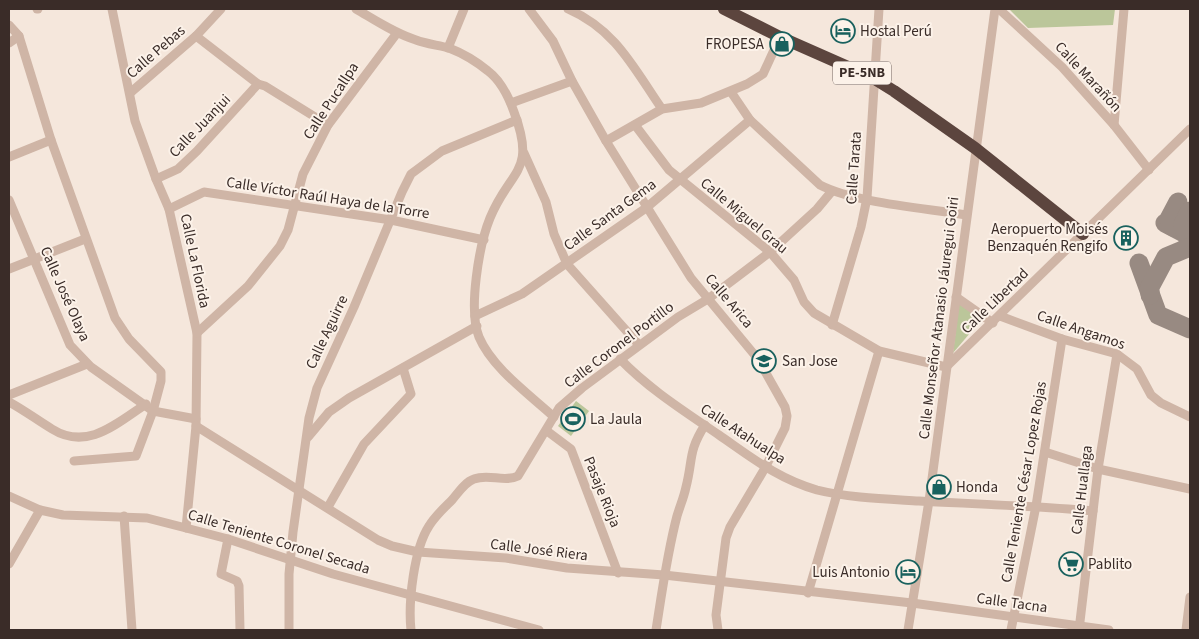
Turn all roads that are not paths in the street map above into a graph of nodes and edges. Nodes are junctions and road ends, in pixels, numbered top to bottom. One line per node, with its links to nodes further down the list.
1 (112, 9): 23 (street, Calle La Florida)
2 (221, 9): 15 (street, Calle Pebas)
3 (356, 9): 13 (street)
4 (464, 9): 18 (street)
5 (529, 9): 20 (street, Calle Arica)
6 (568, 9): 25 (street)
7 (724, 9): 11 (highway, PE-5NB)
8 (879, 9): 19 (street, Calle Tarata)
9 (997, 9): 28 (street, Calle Marañón); 34 (street, Calle Monseñor Atanasio Jáuregui Goiri)
10 (1124, 9): 28 (street)
11 (740, 12): 16 (highway, PE-5NB)
12 (9, 25): 14 (street)
13 (397, 33): 18 (street); 29 (street, Calle Pucallpa)
14 (19, 36): 17 (street); 32 (street)
15 (196, 36): 21 (street); 23 (street, Calle Pebas)
16 (780, 37): 19 (highway, PE-5NB); 22 (street)
17 (9, 43)
18 (448, 48): 24 (street)
19 (874, 78): 34 (highway, PE-5NB); 41 (street, Calle Tarata)
20 (572, 80): 24 (street); 33 (street, Calle Arica)
21 (258, 84): 29 (street); 38 (street, Calle Juanjui)
22 (731, 92): 25 (street); 27 (street)
23 (130, 93): 38 (street, Calle La Florida)
24 (511, 103): 26 (street)
25 (662, 108): 30 (street)
26 (517, 120): 35 (street); 47 (street, Calle Aguirre)
27 (750, 120): 39 (street, Calle Santa Gema); 40 (street)
28 (1114, 124): 37 (street, Calle Marañón)
29 (328, 125): 43 (street, Calle Pucallpa)
30 (635, 125): 33 (street); 39 (street, Calle Miguel Grau)
31 (1190, 129): 37 (street, Calle Libertad)
32 (51, 140): 36 (street); 49 (street)
33 (606, 141): 44 (street, Calle Arica)
34 (975, 148): 46 (street, Calle Monseñor Atanasio Jáuregui Goiri); 48 (highway, PE-5NB)
35 (524, 152): 50 (street); 53 (street)
36 (9, 156)
37 (1149, 170): 48 (street, Calle Libertad)
38 (156, 179): 45 (street, Calle La Florida)
39 (681, 180): 44 (street, Calle Santa Gema); 51 (street, Calle Miguel Grau)
40 (832, 191): 41 (street); 51 (street, Calle Coronel Portillo)
41 (866, 198): 46 (street); 60 (street, Calle Tarata)
42 (9, 200): 52 (street, Calle José Olaya)
43 (296, 205): 45 (street, Calle Víctor Raúl Haya de la Torre); 47 (street, Calle Víctor Raúl Haya de la Torre); 62 (street, Calle Pucallpa)
44 (646, 208): 53 (street, Calle Santa Gema); 56 (street, Calle Arica)
45 (170, 209): 62 (street, Calle La Florida)
46 (966, 215): 55 (street, Calle Monseñor Atanasio Jáuregui Goiri)
47 (391, 220): 50 (street, Calle Víctor Raúl Haya de la Torre); 79 (street, Calle Aguirre)
48 (1084, 234): 58 (street, Calle Libertad)
49 (84, 239): 52 (street); 73 (street)
50 (484, 240): 57 (street)
51 (770, 252): 56 (street, Calle Coronel Portillo); 60 (street, Calle Miguel Grau)
52 (35, 260): 54 (street); 68 (street, Calle José Olaya)
53 (567, 264): 57 (street, Calle Santa Gema); 64 (street)
54 (9, 269)
55 (956, 297): 59 (street); 69 (street, Calle Monseñor Atanasio Jáuregui Goiri)
56 (708, 299): 64 (street, Calle Coronel Portillo); 82 (street, Calle Arica)
57 (475, 316): 61 (street)
58 (1000, 316): 59 (street, Calle Libertad); 63 (street, Calle Angamos)
59 (993, 323): 69 (street, Calle Libertad)
60 (832, 325): 65 (street, Calle Miguel Grau)
61 (477, 326): 70 (street); 75 (street)
62 (197, 334): 76 (street, Calle La Florida)
63 (1062, 339): 66 (street, Calle Angamos); 80 (street, Calle Teniente César Lopez Rojas)
64 (639, 345): 67 (street, Calle Coronel Portillo)
65 (879, 351): 69 (street, Calle Miguel Grau); 86 (street)
66 (1116, 354): 74 (street, Calle Angamos); 83 (street, Calle Huallaga)
67 (620, 359): 75 (street, Calle Coronel Portillo); 77 (street, Calle Atahualpa)
68 (87, 364): 71 (street); 73 (street, Calle José Olaya)
69 (946, 367): 88 (street, Calle Monseñor Atanasio Jáuregui Goiri)
70 (403, 368): 79 (street); 90 (street)
71 (9, 395)
72 (9, 402): 73 (street)
73 (149, 407): 76 (street, Calle José Olaya); 81 (street)
74 (1190, 417)
75 (554, 418): 78 (street, Calle Coronel Portillo)
76 (196, 423): 85 (street, Calle José Riera); 94 (street, Calle La Florida)
77 (705, 425): 82 (street, Calle Atahualpa); 100 (street)
78 (547, 431): 96 (street, Calle Coronel Portillo); 99 (street, Pasaje Rioja)
79 (307, 439): 85 (street, Calle Aguirre)
80 (1045, 452): 83 (street); 89 (street, Calle Teniente César Lopez Rojas)
81 (74, 461)
82 (766, 468): 86 (street, Calle Atahualpa); 101 (street, Calle Arica)
83 (1098, 469): 84 (street); 92 (street, Calle Huallaga)
84 (1190, 490)
85 (300, 491): 90 (street, Calle José Riera); 97 (street, Calle Aguirre)
86 (838, 493): 88 (street, Calle Atahualpa); 102 (street)
87 (9, 496): 91 (street, Calle Teniente Coronel Secada)
88 (929, 501): 89 (street, Calle Atahualpa); 105 (street, Calle Monseñor Atanasio Jáuregui Goiri)
89 (1036, 506): 92 (street, Calle Atahualpa); 106 (street, Calle Teniente César Lopez Rojas)
90 (328, 508): 96 (street, Calle José Riera)
91 (40, 510): 93 (street, Calle Teniente Coronel Secada); 98 (street)
92 (1093, 511): 107 (street, Calle Huallaga)
93 (124, 516): 94 (street, Calle Teniente Coronel Secada); 108 (street)
94 (186, 528): 95 (street, Calle Teniente Coronel Secada)
95 (228, 539): 97 (street, Calle Teniente Coronel Secada); 109 (street)
96 (418, 552): 99 (street, Calle José Riera); 103 (street, Calle Coronel Portillo)
97 (290, 559): 103 (street, Calle Teniente Coronel Secada); 110 (street, Calle Aguirre)
98 (9, 564)
99 (618, 573): 100 (street, Calle José Riera)
100 (664, 575): 101 (street, Calle José Riera); 113 (street)
101 (720, 581): 102 (street, Calle José Riera); 114 (street, Calle Arica)
102 (808, 593): 105 (street, Calle José Riera)
103 (412, 595): 111 (street, Calle Coronel Portillo); 112 (street, Calle Teniente Coronel Secada)
104 (1190, 597): 118 (street)
105 (912, 603): 106 (street, Calle Tacna); 115 (street, Calle Monseñor Atanasio Jáuregui Goiri)
106 (1012, 617): 107 (street, Calle Tacna); 116 (street, Calle Teniente César Lopez Rojas)
107 (1079, 628): 117 (street, Calle Tacna)
108 (132, 630)
109 (240, 630)
110 (289, 630)
111 (411, 630)
112 (539, 630)
113 (656, 630)
114 (718, 630)
115 (908, 630)
116 (1011, 630)
117 (1109, 630)
118 (1186, 630)

